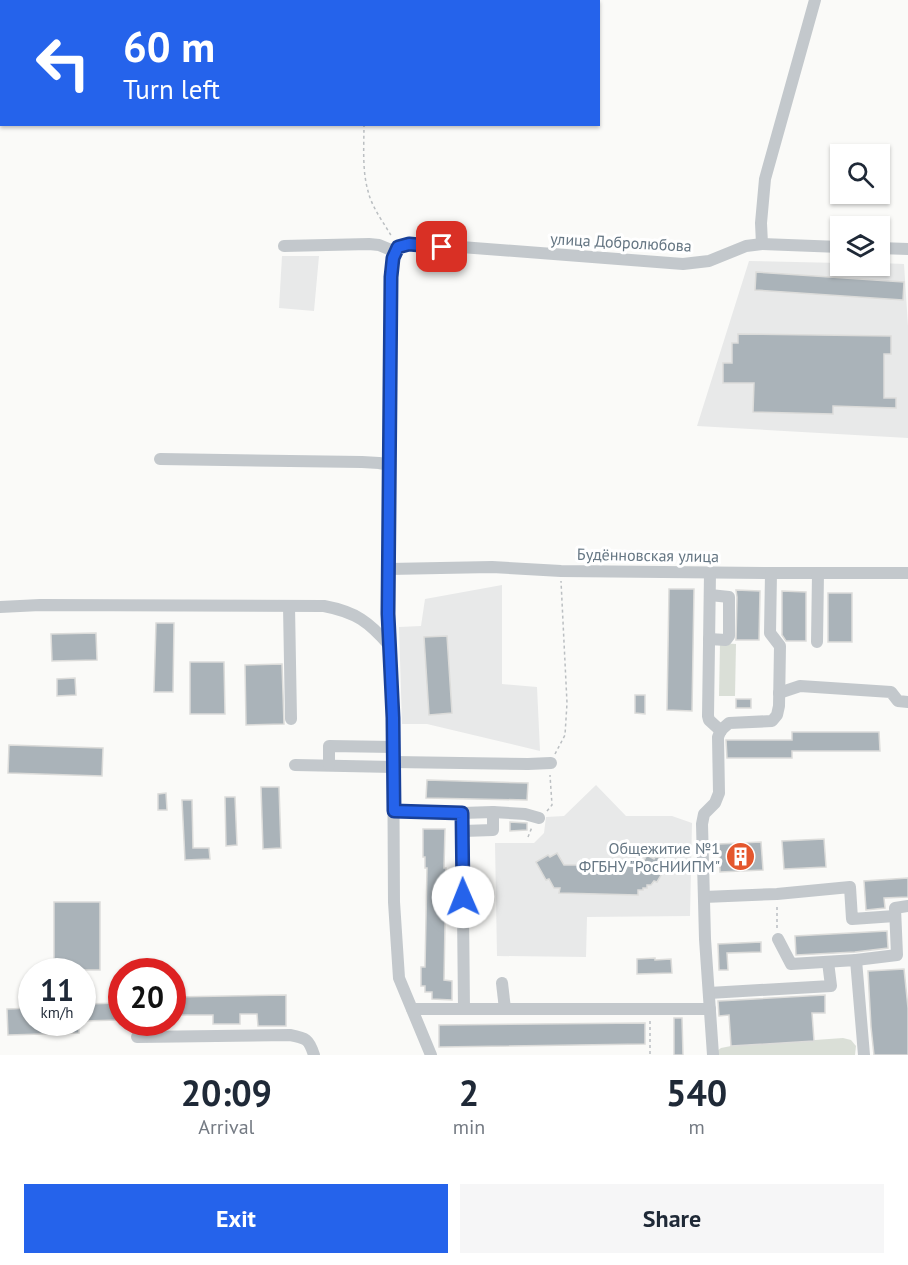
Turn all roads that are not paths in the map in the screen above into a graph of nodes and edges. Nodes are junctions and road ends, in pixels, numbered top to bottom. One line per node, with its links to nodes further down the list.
1 (815, 0): 2 (street)
2 (762, 244): 4 (street, улица Добролюбова); 6 (street, улица Добролюбова)
3 (284, 246): 6 (street)
4 (830, 247)
5 (890, 248): 7 (street)
6 (397, 249): 9 (street)
7 (908, 249)
8 (160, 459): 9 (street)
9 (390, 465): 10 (street)
10 (389, 569): 11 (street, Будённовская улица); 20 (street)
11 (710, 573): 12 (street, Будённовская улица); 15 (street)
12 (771, 573): 13 (street, Будённовская улица); 21 (street)
13 (818, 573): 14 (street, Будённовская улица); 19 (street)
14 (908, 573)
15 (710, 595): 18 (street); 18 (street)
16 (289, 606): 17 (street); 20 (street); 23 (street)
17 (0, 607)
18 (709, 639): 24 (street)
19 (817, 642)
20 (390, 646): 25 (street)
21 (779, 693): 22 (street); 24 (street)
22 (908, 702)
23 (291, 719)
24 (721, 731): 35 (street)
25 (394, 747): 27 (street); 29 (street)
26 (551, 763): 27 (street)
27 (394, 764): 29 (street); 30 (street)
28 (295, 765): 29 (street)
29 (329, 765)
30 (394, 811): 32 (street); 44 (street)
31 (493, 812): 32 (street); 33 (street); 34 (street)
32 (462, 813): 34 (street)
33 (539, 818)
34 (463, 831): 45 (street)
35 (704, 897): 37 (street); 43 (street)
36 (908, 906): 37 (street)
37 (895, 916): 39 (street)
38 (778, 939): 41 (street)
39 (903, 956): 40 (street)
40 (856, 960): 41 (street); 52 (street)
41 (828, 962): 43 (street)
42 (502, 983): 46 (street)
43 (709, 993): 47 (street)
44 (412, 1009): 45 (street); 50 (street)
45 (464, 1009): 46 (street)
46 (505, 1009): 47 (street)
47 (710, 1009): 51 (street)
48 (137, 1037): 49 (street)
49 (314, 1055)
50 (431, 1055)
51 (713, 1055)
52 (864, 1055)

